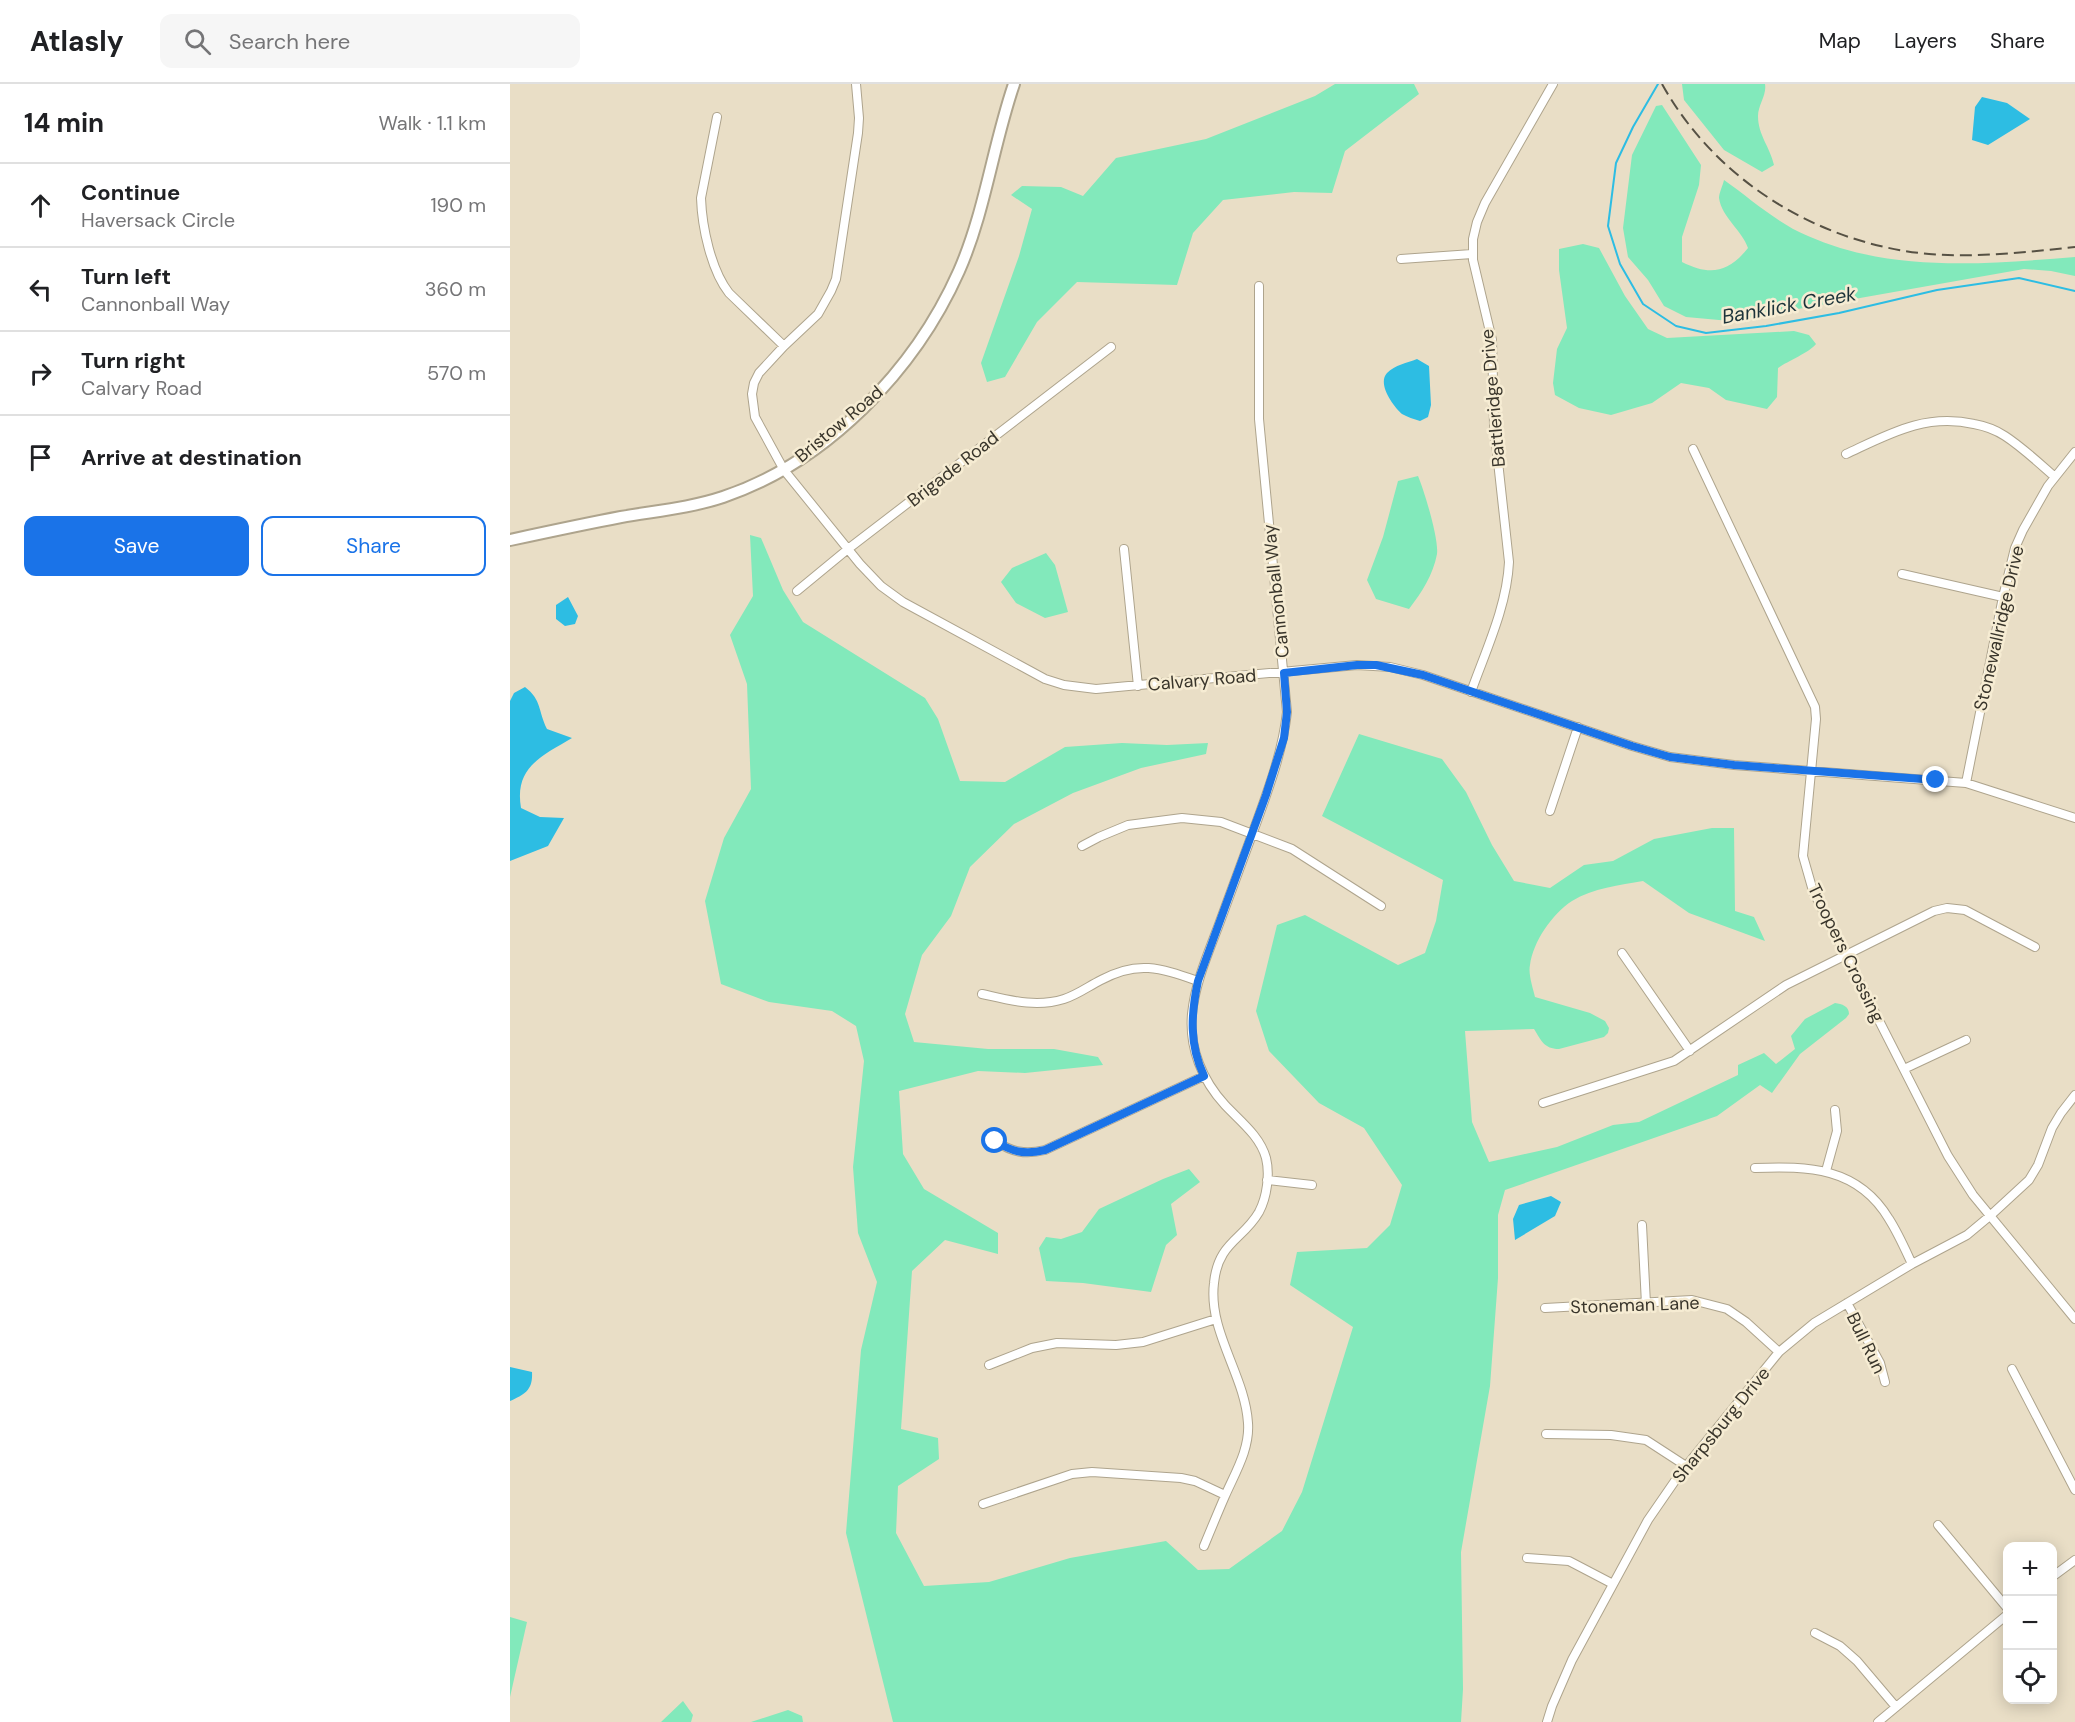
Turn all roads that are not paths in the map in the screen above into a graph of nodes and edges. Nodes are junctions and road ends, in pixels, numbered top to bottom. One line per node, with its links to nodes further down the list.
1 (856, 84): 8 (street, Calvary Road)
2 (1014, 84): 13 (main road, Bristow Road)
3 (1553, 84): 5 (street, Battleridge Drive)
4 (717, 117): 8 (street)
5 (1472, 254): 6 (street); 23 (street, Battleridge Drive)
6 (1401, 259)
7 (1259, 286): 21 (street, Cannonball Way)
8 (784, 346): 13 (street, Calvary Road)
9 (1111, 347): 16 (street, Brigade Road)
10 (1693, 449): 25 (street, Troopers Crossing)
11 (2075, 452): 14 (street, Stonewallridge Drive)
12 (1846, 454): 14 (street)
13 (783, 470): 15 (main road, Bristow Road); 16 (street, Calvary Road)
14 (2055, 477): 20 (street, Stonewallridge Drive)
15 (510, 540)
16 (848, 549): 19 (street, Brigade Road); 22 (street, Calvary Road)
17 (1124, 549): 22 (street)
18 (1902, 574): 20 (street)
19 (797, 591)
20 (2003, 597): 26 (street, Stonewallridge Drive)
21 (1284, 673): 22 (street, Calvary Road); 23 (street, Calvary Road); 29 (street, Cannonball Way)
22 (1138, 686)
23 (1471, 692): 24 (street, Calvary Road)
24 (1578, 727): 25 (street, Calvary Road); 27 (street)
25 (1812, 770): 26 (street, Calvary Road); 34 (street, Troopers Crossing)
26 (1966, 783): 28 (street, Calvary Road)
27 (1550, 811)
28 (2075, 818)
29 (1252, 834): 30 (street); 31 (street); 35 (street, Cannonball Way)
30 (1082, 846)
31 (1381, 906)
32 (2035, 947): 34 (street)
33 (1622, 953): 38 (street)
34 (1846, 955): 38 (street); 39 (street, Troopers Crossing)
35 (1198, 981): 36 (street); 40 (street, Cannonball Way)
36 (982, 994)
37 (1966, 1040): 39 (street)
38 (1690, 1052): 42 (street)
39 (1904, 1070): 49 (street, Troopers Crossing)
40 (1204, 1076): 44 (street); 47 (street, Cannonball Way)
41 (2075, 1095): 49 (street, Sharpsburg Drive)
42 (1543, 1103)
43 (1835, 1110): 46 (street)
44 (995, 1141)
45 (1755, 1168): 46 (street)
46 (1826, 1171): 51 (street)
47 (1267, 1180): 48 (street); 55 (street, Cannonball Way)
48 (1312, 1185)
49 (1991, 1215): 51 (street, Sharpsburg Drive); 56 (street, Troopers Crossing)
50 (1642, 1225): 53 (street)
51 (1912, 1264): 52 (street, Sharpsburg Drive)
52 (1847, 1303): 57 (street, Sharpsburg Drive); 60 (street, Bull Run)
53 (1646, 1304): 54 (street, Stoneman Lane); 57 (street, Stoneman Lane)
54 (1545, 1308)
55 (1216, 1319): 58 (street); 64 (street, Cannonball Way)
56 (2075, 1319)
57 (1779, 1352): 62 (street, Sharpsburg Drive)
58 (989, 1365)
59 (2012, 1370): 63 (street)
60 (1885, 1382)
61 (1546, 1434): 62 (street)
62 (1686, 1466): 71 (street, Sharpsburg Drive)
63 (2075, 1490)
64 (1225, 1495): 65 (street); 67 (street, Cannonball Way)
65 (983, 1504)
66 (1938, 1525): 72 (street)
67 (1204, 1546)
68 (1527, 1558): 71 (street)
69 (2075, 1560): 70 (street)
70 (2057, 1573)
71 (1613, 1584): 76 (street, Sharpsburg Drive)
72 (2003, 1604)
73 (2003, 1617): 75 (street)
74 (1815, 1633): 75 (street)
75 (1896, 1707): 77 (street)
76 (1547, 1722)
77 (1878, 1722)

